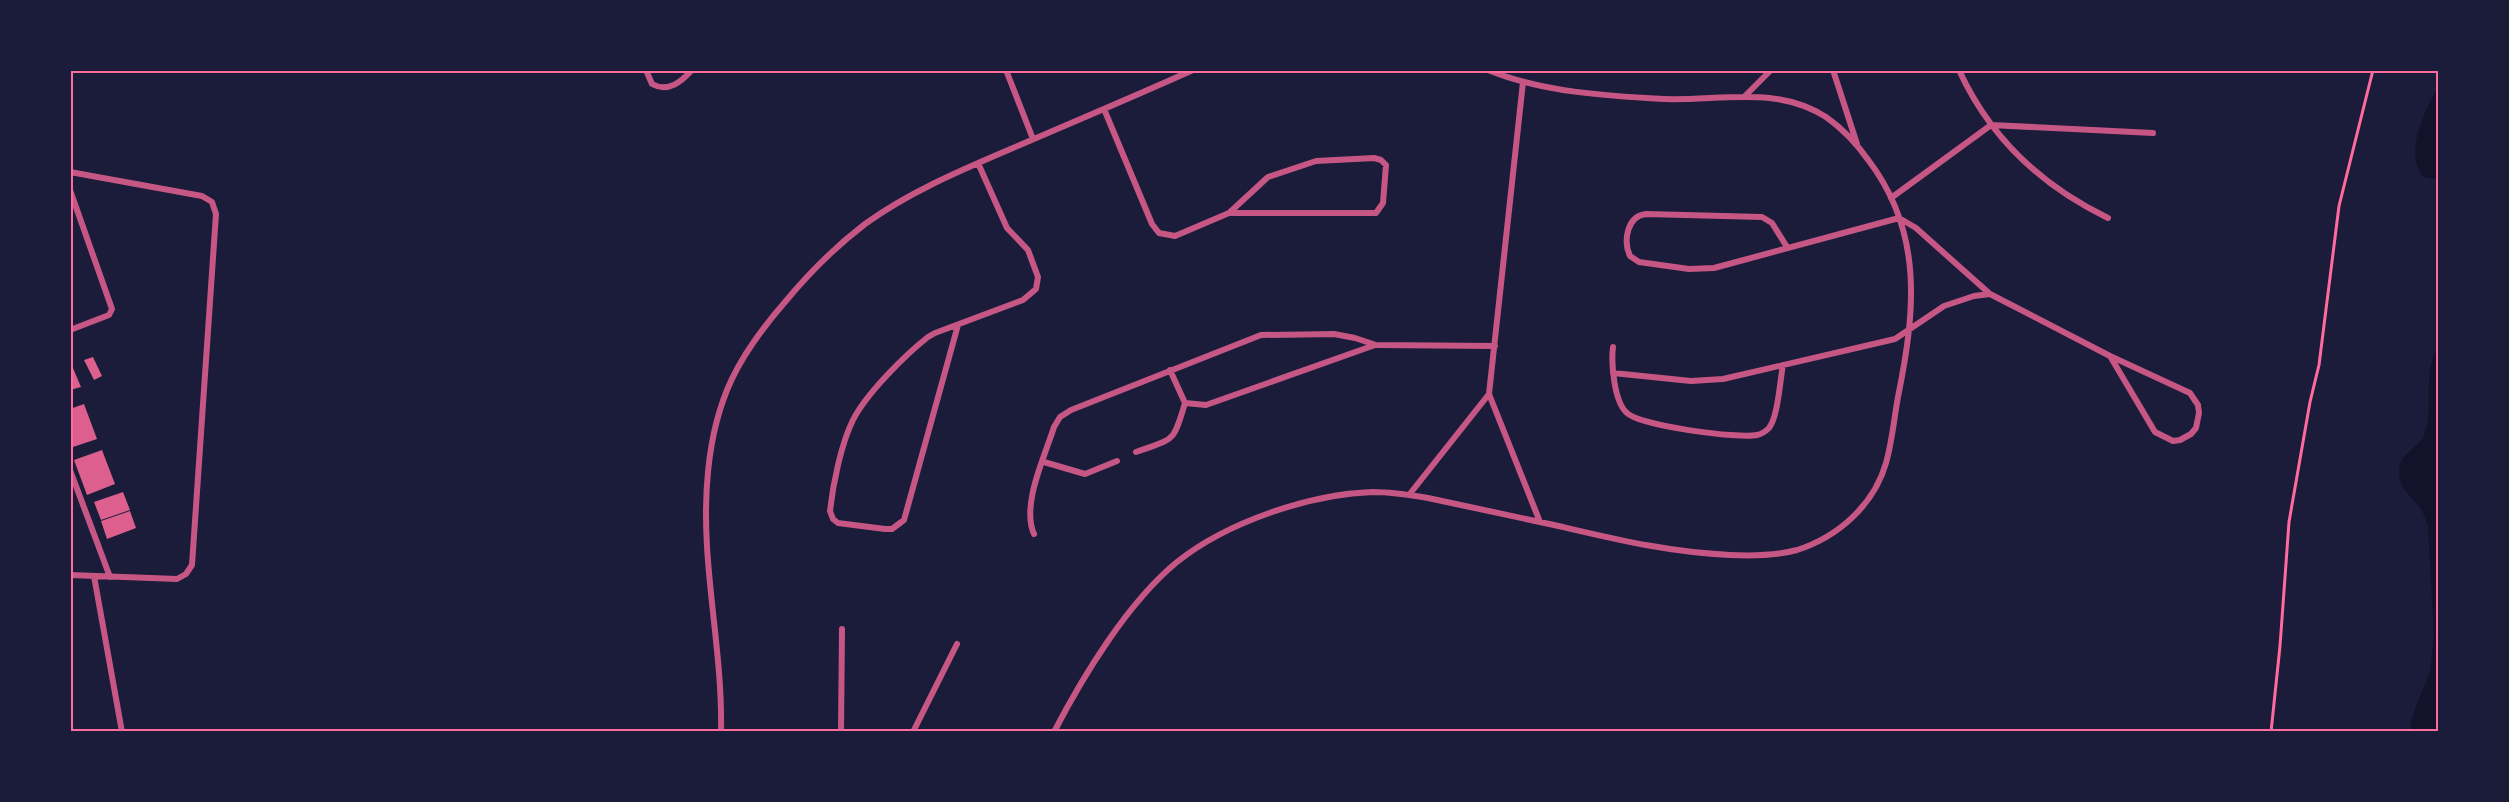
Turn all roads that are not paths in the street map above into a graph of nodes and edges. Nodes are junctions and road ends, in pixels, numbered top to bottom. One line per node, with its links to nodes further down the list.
1 (646, 70): 2 (street)
2 (692, 70)
3 (1006, 70): 14 (street)
4 (1193, 70): 11 (street)
5 (1488, 70): 9 (street)
6 (1771, 70): 10 (street)
7 (1833, 70): 15 (street)
8 (1959, 70): 12 (street)
9 (1523, 82): 10 (street); 29 (street)
10 (1744, 97): 15 (street)
11 (1104, 109): 14 (street); 20 (street)
12 (1991, 125): 13 (street); 19 (street); 22 (street)
13 (2153, 133)
14 (1033, 139): 16 (street)
15 (1858, 147): 19 (street)
16 (978, 163): 25 (street); 50 (street)
17 (70, 172): 46 (street)
18 (70, 190): 26 (street)
19 (1891, 198): 21 (street)
20 (1229, 213): 20 (street)
21 (1899, 218): 23 (street); 24 (street); 27 (street)
22 (2108, 218)
23 (1787, 247): 23 (street)
24 (1990, 294): 27 (street); 31 (street)
25 (958, 325): 25 (street)
26 (70, 330)
27 (1911, 330): 32 (street); 42 (street)
28 (1376, 345): 29 (street); 33 (street); 36 (street)
29 (1495, 346): 35 (street)
30 (1613, 347): 34 (street)
31 (2110, 356): 31 (street)
32 (1783, 365): 34 (street); 34 (street)
33 (1170, 370): 36 (street); 39 (street)
34 (1613, 373)
35 (1489, 394): 41 (street); 42 (street)
36 (1185, 403): 37 (street)
37 (1136, 452)
38 (1117, 461): 39 (street)
39 (1044, 462): 43 (street)
40 (70, 470): 46 (street)
41 (1409, 495): 42 (street); 53 (street)
42 (1540, 522)
43 (1034, 534)
44 (70, 575): 45 (street)
45 (94, 576): 46 (street); 49 (street)
46 (110, 577)
47 (842, 629): 51 (street)
48 (957, 644): 52 (street)
49 (122, 732)
50 (721, 732)
51 (841, 732)
52 (913, 732)
53 (1054, 732)

